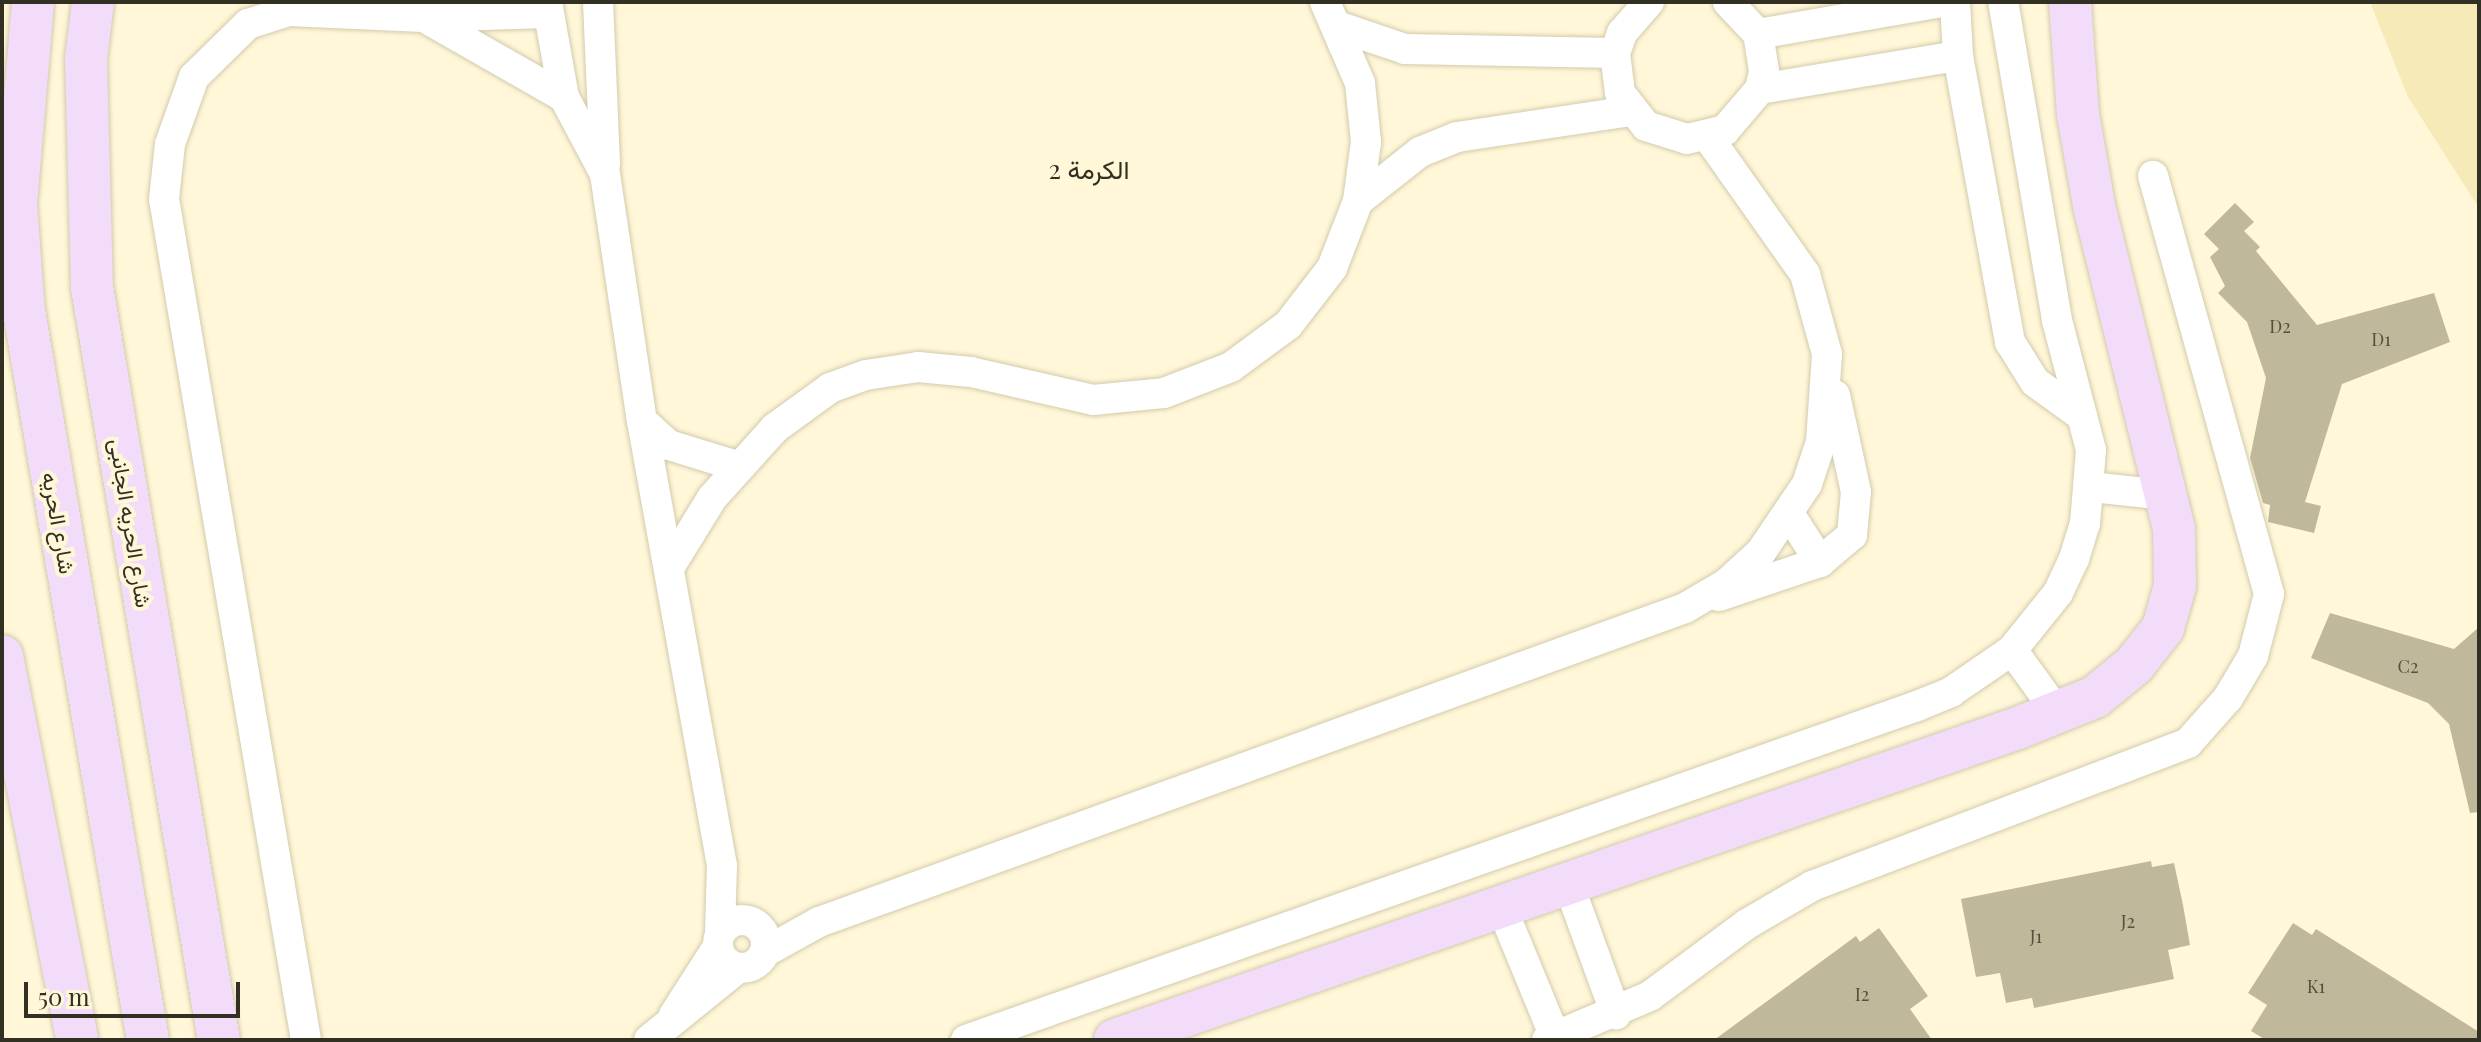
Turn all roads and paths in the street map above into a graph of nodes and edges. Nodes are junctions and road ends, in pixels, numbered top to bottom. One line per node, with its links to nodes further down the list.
1 (33, 2): 25 (street, شارع الحريه)
2 (93, 2): 42 (street, شارع الحريه الجانبى)
3 (598, 2): 14 (street)
4 (1649, 2): 16 (street)
5 (1728, 2): 13 (street)
6 (1942, 2): 13 (street)
7 (1955, 2): 17 (street)
8 (2003, 2): 28 (street)
9 (2070, 2): 34 (street)
10 (546, 8): 12 (street); 15 (street)
11 (1333, 14): 16 (street); 24 (street)
12 (423, 17): 19 (street); 54 (street)
13 (1758, 34): 18 (street)
14 (595, 50): 15 (street); 22 (street)
15 (555, 53): 19 (street)
16 (1615, 53): 20 (street)
17 (1958, 56): 18 (street); 28 (street)
18 (1760, 89): 21 (street)
19 (564, 97): 22 (street)
20 (1630, 111): 21 (street); 24 (street)
21 (1708, 137): 27 (street)
22 (605, 174): 29 (street)
23 (2153, 176): 48 (street)
24 (1358, 201): 30 (street)
25 (9, 211): 26 (street, شارع الحريه)
26 (13, 304): 43 (street, شارع الحريه)
27 (1827, 354): 31 (street); 33 (street)
28 (2082, 416): 32 (street)
29 (642, 421): 30 (street); 37 (street)
30 (740, 467): 37 (street)
31 (1807, 484): 33 (street); 35 (street)
32 (2091, 487): 34 (street); 39 (street)
33 (1856, 492): 36 (street)
34 (2166, 495): 41 (street)
35 (1790, 515): 36 (street); 38 (street)
36 (1820, 562): 38 (street)
37 (669, 568): 47 (street)
38 (1685, 608): 47 (street)
39 (2012, 650): 41 (street); 56 (street)
40 (2, 656): 44 (street)
41 (2057, 712): 45 (street)
42 (169, 758): 43 (street); 53 (street, شارع الحريه الجانبى)
43 (104, 772): 52 (street, شارع الحريه)
44 (18, 796): 51 (street)
45 (1568, 883): 46 (street); 48 (street)
46 (1501, 906): 50 (street); 57 (street)
47 (741, 941): 55 (street)
48 (1616, 1014): 49 (street)
49 (1587, 1033): 50 (street)
50 (1551, 1038)
51 (77, 1040)
52 (148, 1040)
53 (219, 1040)
54 (306, 1040)
55 (649, 1040)
56 (966, 1040)
57 (1115, 1040)

